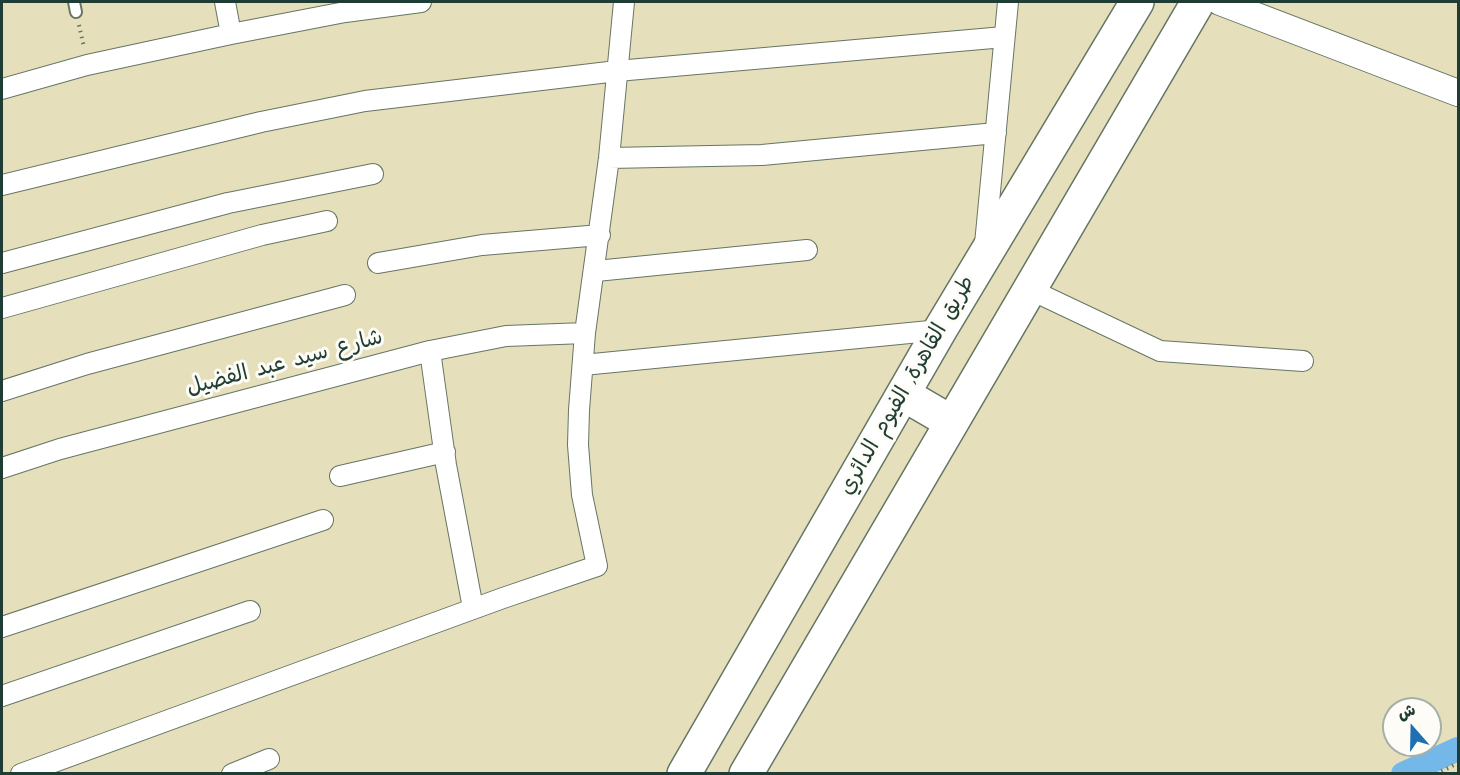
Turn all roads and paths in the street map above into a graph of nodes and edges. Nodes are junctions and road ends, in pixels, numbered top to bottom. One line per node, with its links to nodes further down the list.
1 (225, 2): 10 (street)
2 (421, 2): 9 (street)
3 (624, 2): 13 (street)
4 (1008, 2): 11 (street)
5 (1137, 2): 23 (highway, طريق القاهرة, الفيوم الدائري)
6 (1198, 2): 27 (highway)
7 (1220, 2): 15 (street)
8 (75, 7): 12 (path)
9 (344, 7): 10 (street)
10 (231, 34): 12 (street)
11 (1004, 37): 13 (street); 16 (street)
12 (87, 65): 14 (street)
13 (617, 71): 17 (street); 19 (street)
14 (2, 89)
15 (1458, 93)
16 (996, 133): 17 (street); 23 (street)
17 (609, 158): 21 (street)
18 (373, 174): 24 (street)
19 (2, 185)
20 (327, 221): 29 (street)
21 (600, 235): 25 (street); 26 (street)
22 (807, 250): 26 (street)
23 (983, 259): 30 (highway, طريق القاهرة, الفيوم الدائري)
24 (2, 263)
25 (378, 263)
26 (596, 270): 31 (street)
27 (1029, 289): 33 (street); 37 (highway)
28 (345, 295): 35 (street)
29 (2, 308)
30 (940, 330): 34 (street); 36 (highway, طريق القاهرة, الفيوم الدائري)
31 (585, 333): 32 (street, شارع سيد عبد الفضيل); 34 (street)
32 (430, 351): 38 (street); 39 (street, شارع سيد عبد الفضيل)
33 (1303, 361)
34 (583, 365): 42 (street)
35 (2, 391)
36 (903, 394): 37 (highway); 50 (highway, طريق القاهرة, الفيوم الدائري)
37 (951, 422): 51 (highway)
38 (445, 452): 40 (street); 42 (street)
39 (2, 468)
40 (340, 476)
41 (323, 520): 44 (street)
42 (473, 608): 48 (street)
43 (250, 611): 45 (street)
44 (2, 627)
45 (2, 696)
46 (269, 759): 49 (street)
47 (1458, 763): 52 (path)
48 (21, 774)
49 (232, 774)
50 (684, 774)
51 (746, 774)
52 (1436, 774)

